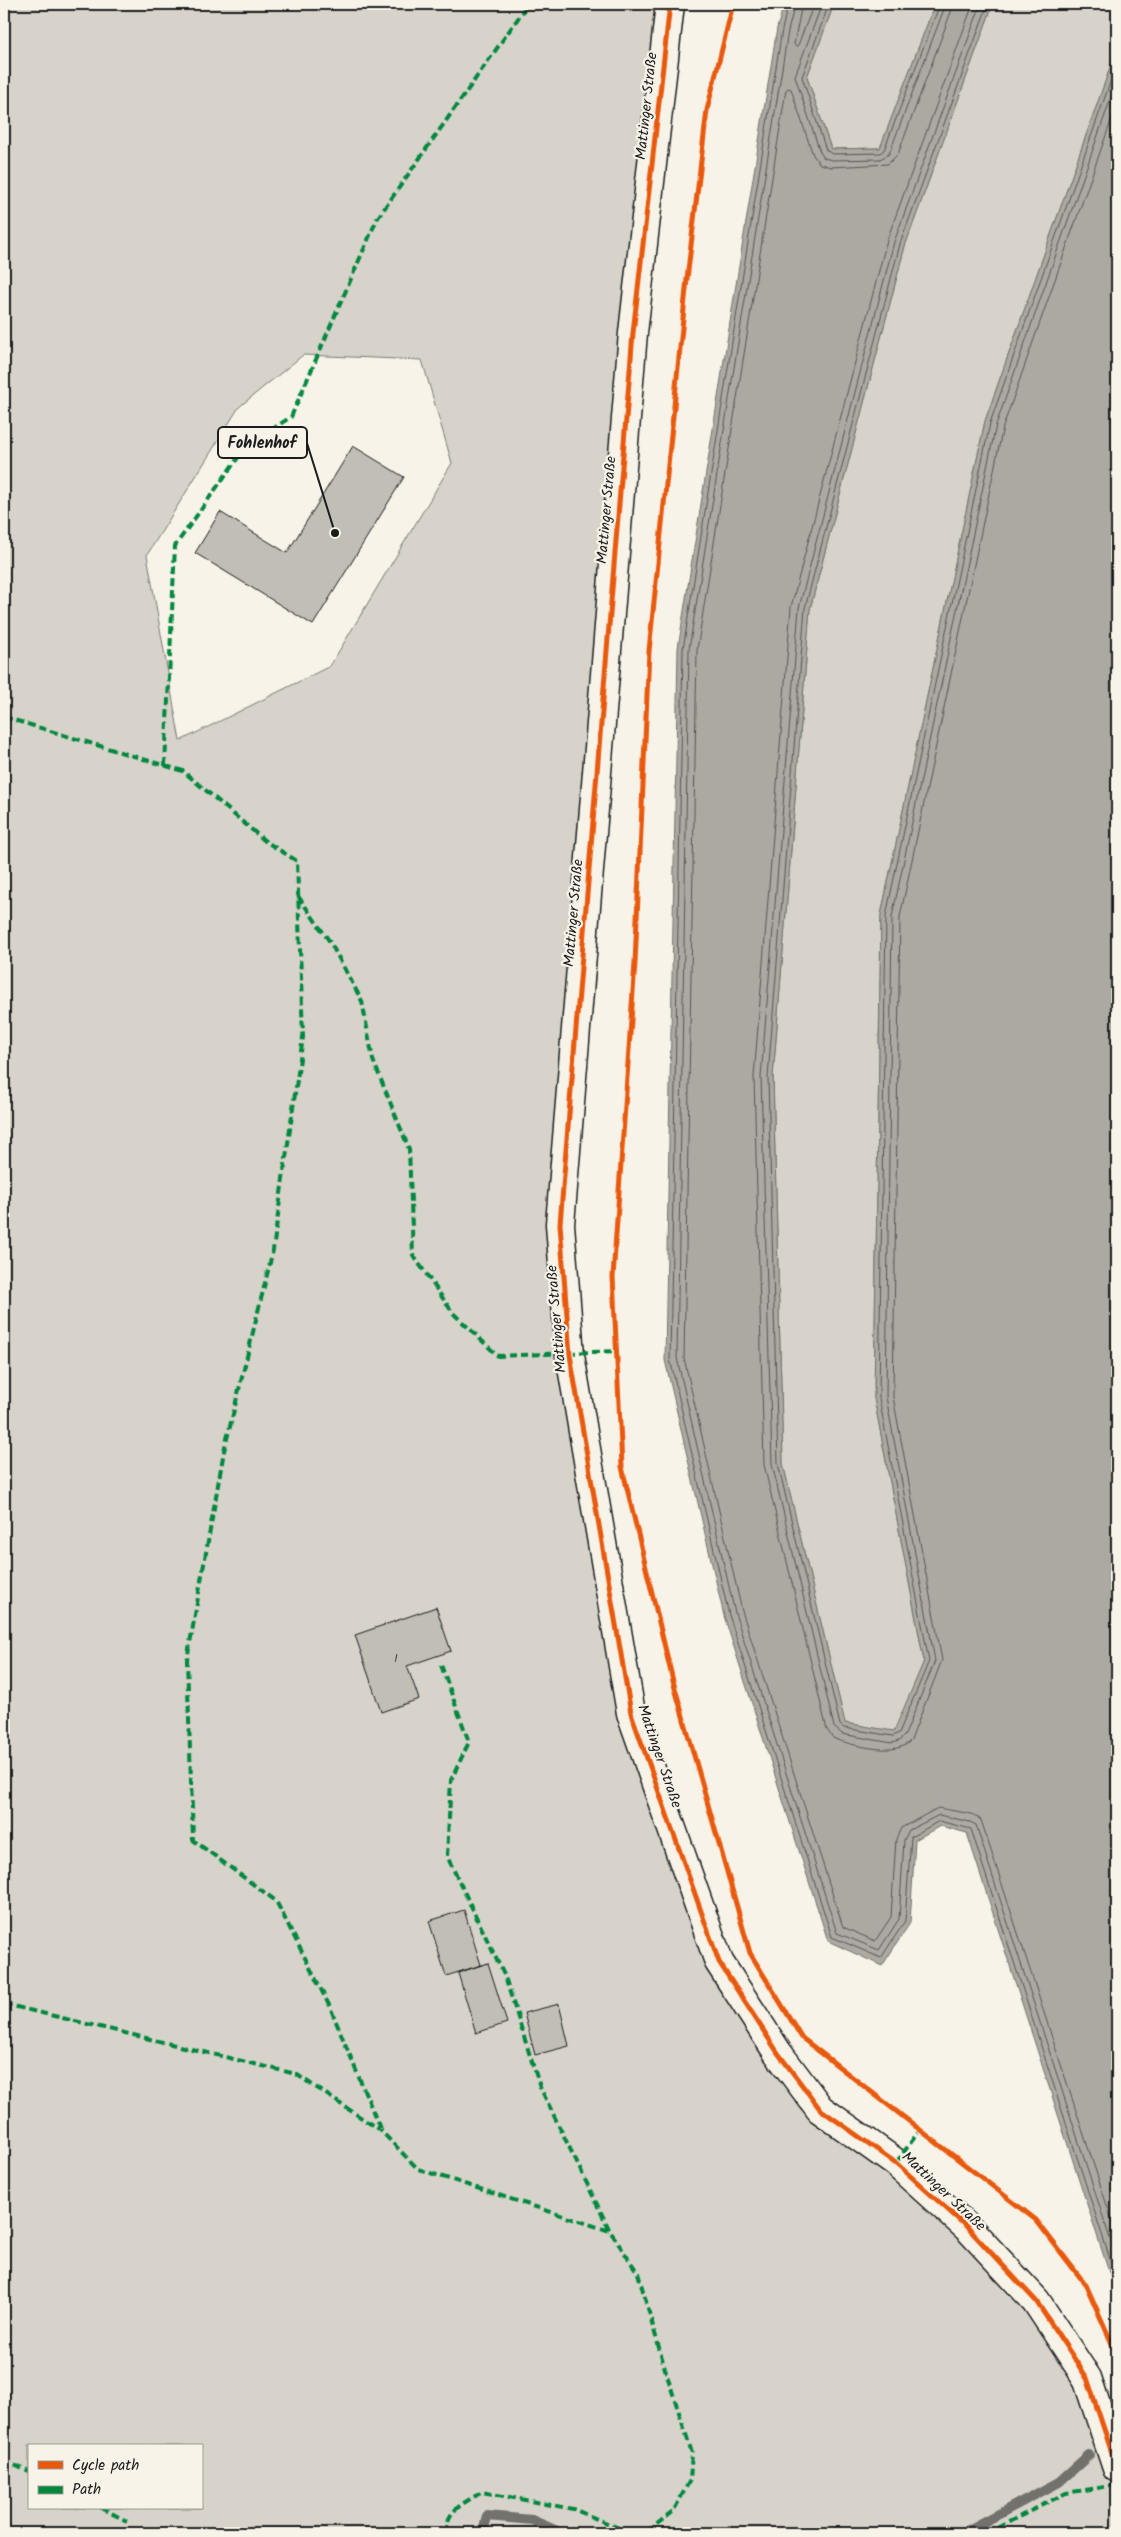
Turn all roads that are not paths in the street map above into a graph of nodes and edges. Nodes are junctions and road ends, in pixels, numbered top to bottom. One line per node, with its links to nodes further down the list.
1 (670, 4): 2 (street, Mattinger Straße)
2 (1117, 2468)

